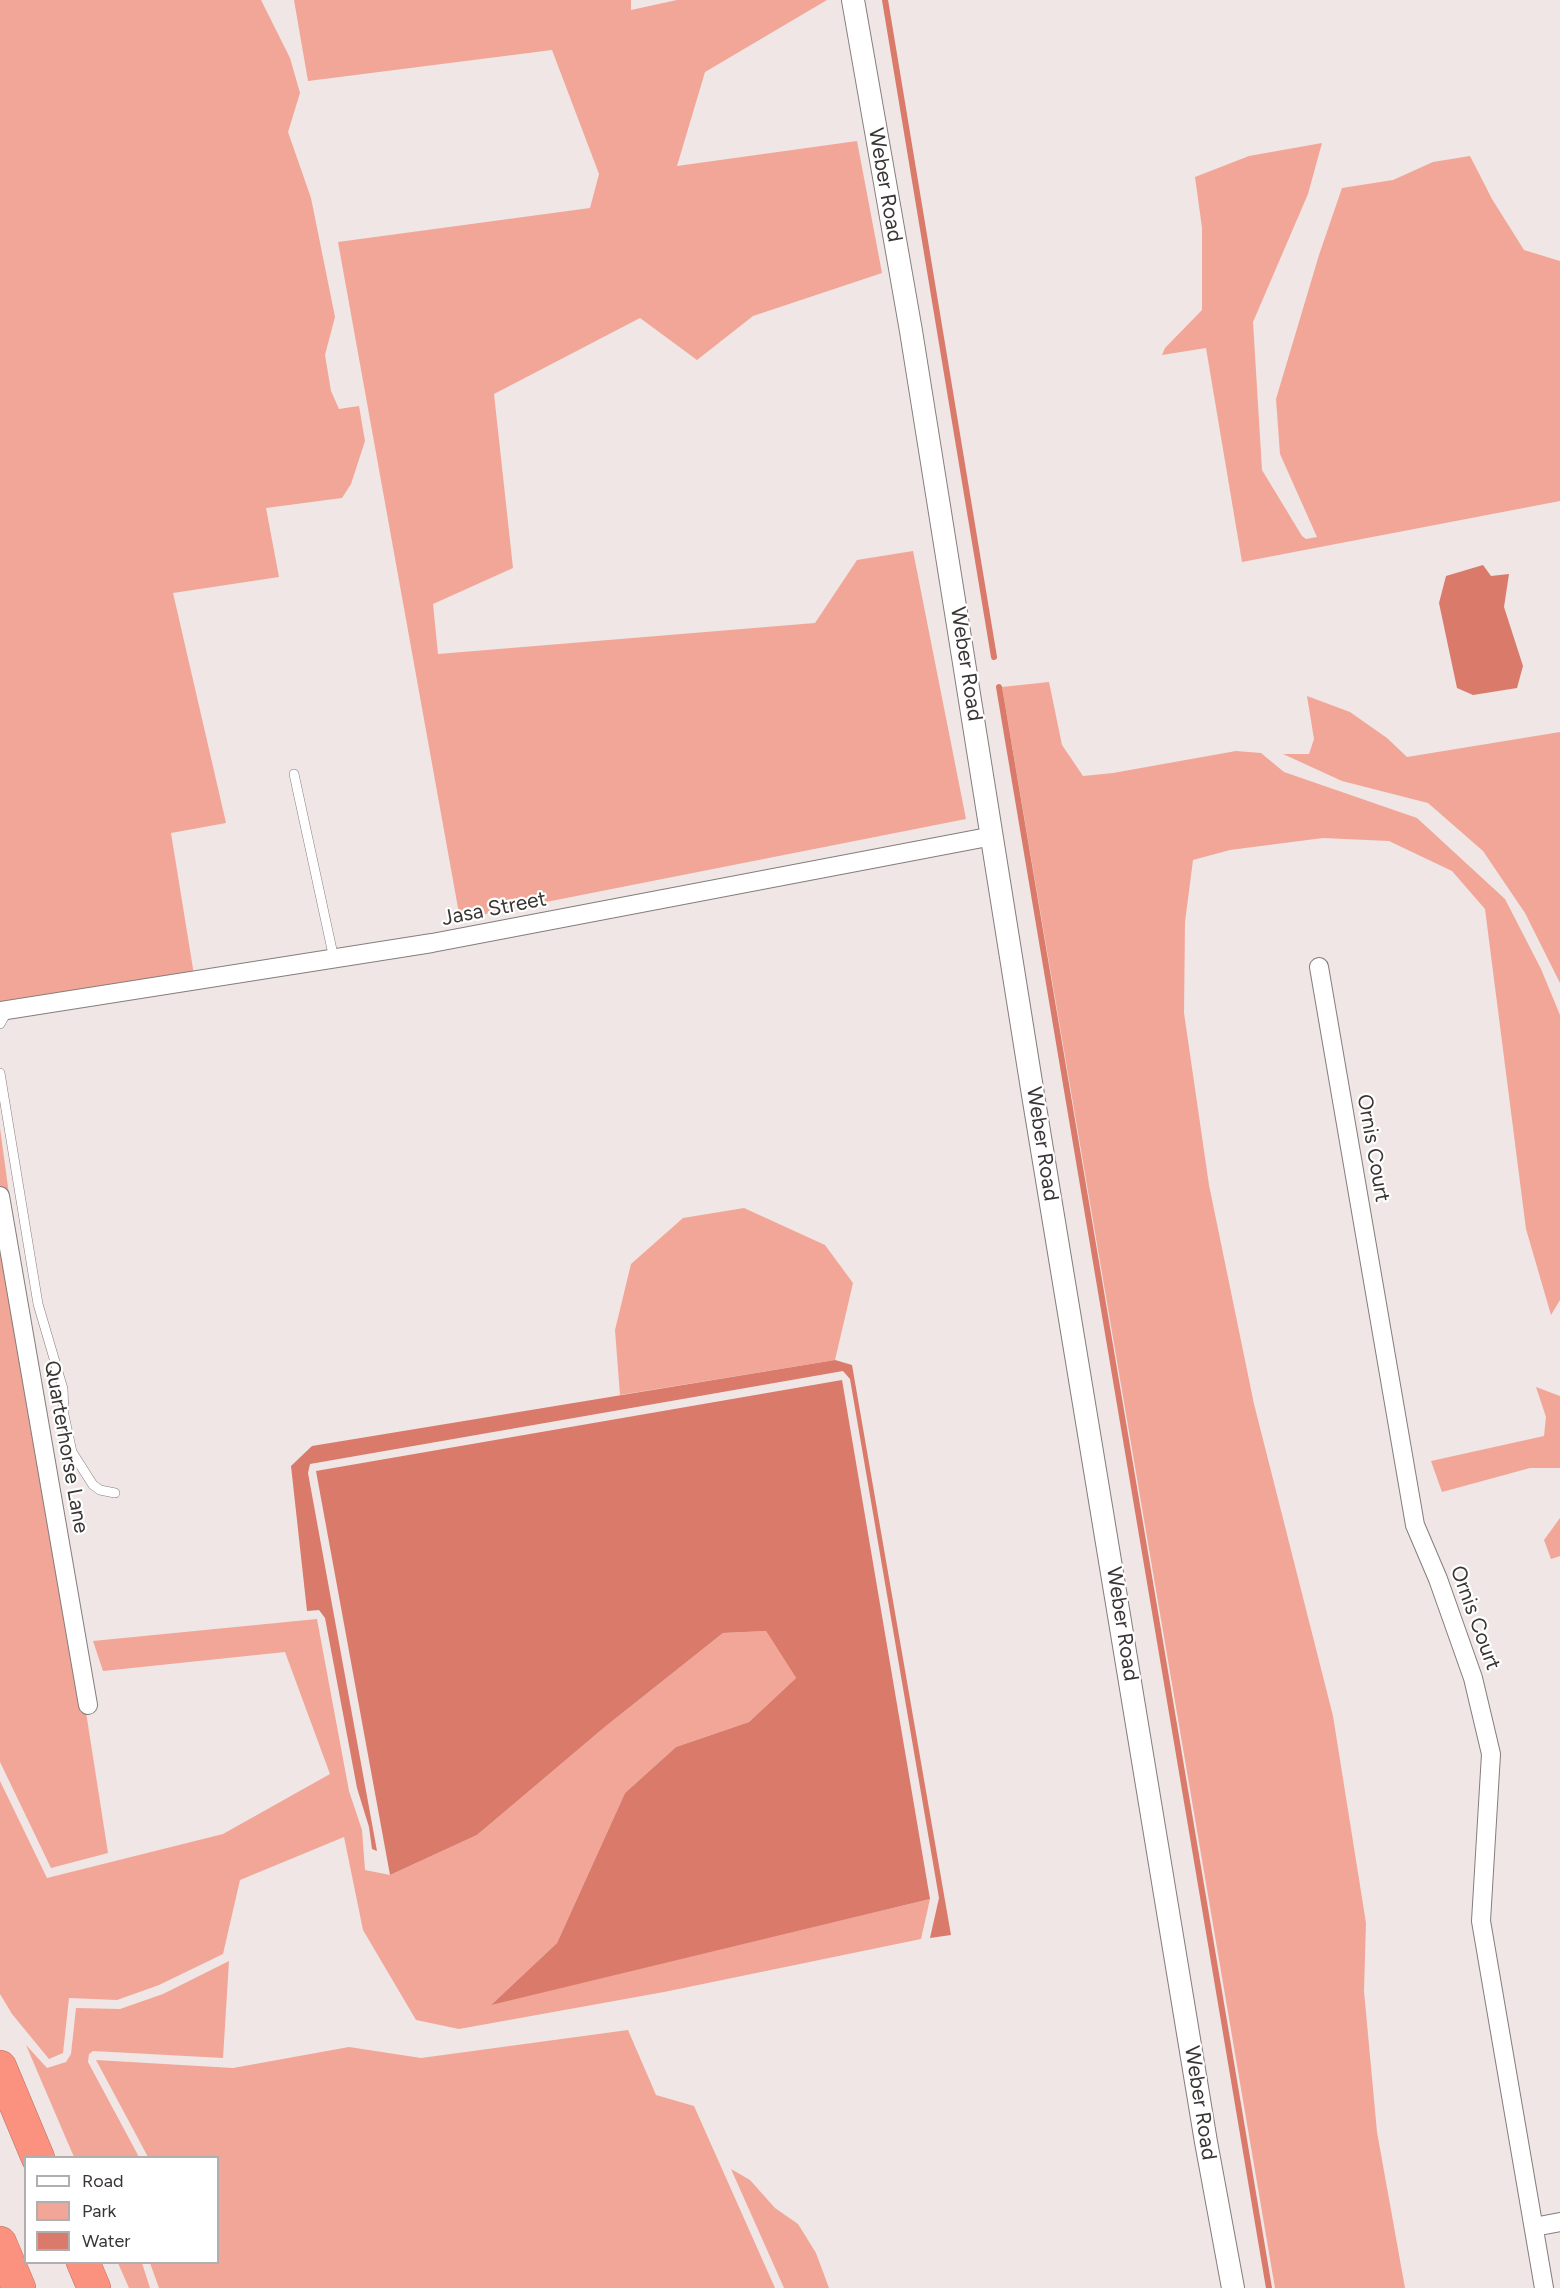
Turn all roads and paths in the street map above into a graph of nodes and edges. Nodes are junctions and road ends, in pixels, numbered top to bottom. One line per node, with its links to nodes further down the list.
1 (853, 0): 3 (street, Weber Road)
2 (294, 774): 4 (lane)
3 (993, 836): 4 (street, Jasa Street); 19 (street, Weber Road)
4 (334, 959): 6 (street, Jasa Street)
5 (1319, 967): 14 (street, Ornis Court)
6 (3, 1015)
7 (0, 1073): 9 (lane)
8 (0, 1196): 10 (street, Quarterhorse Lane)
9 (116, 1493)
10 (88, 1705)
11 (0, 2067): 12 (highway)
12 (39, 2156)
13 (1560, 2222): 14 (street)
14 (1534, 2227): 20 (street, Ornis Court)
15 (0, 2243): 17 (highway)
16 (84, 2264): 18 (highway)
17 (19, 2288)
18 (94, 2288)
19 (1233, 2288)
20 (1544, 2288)

